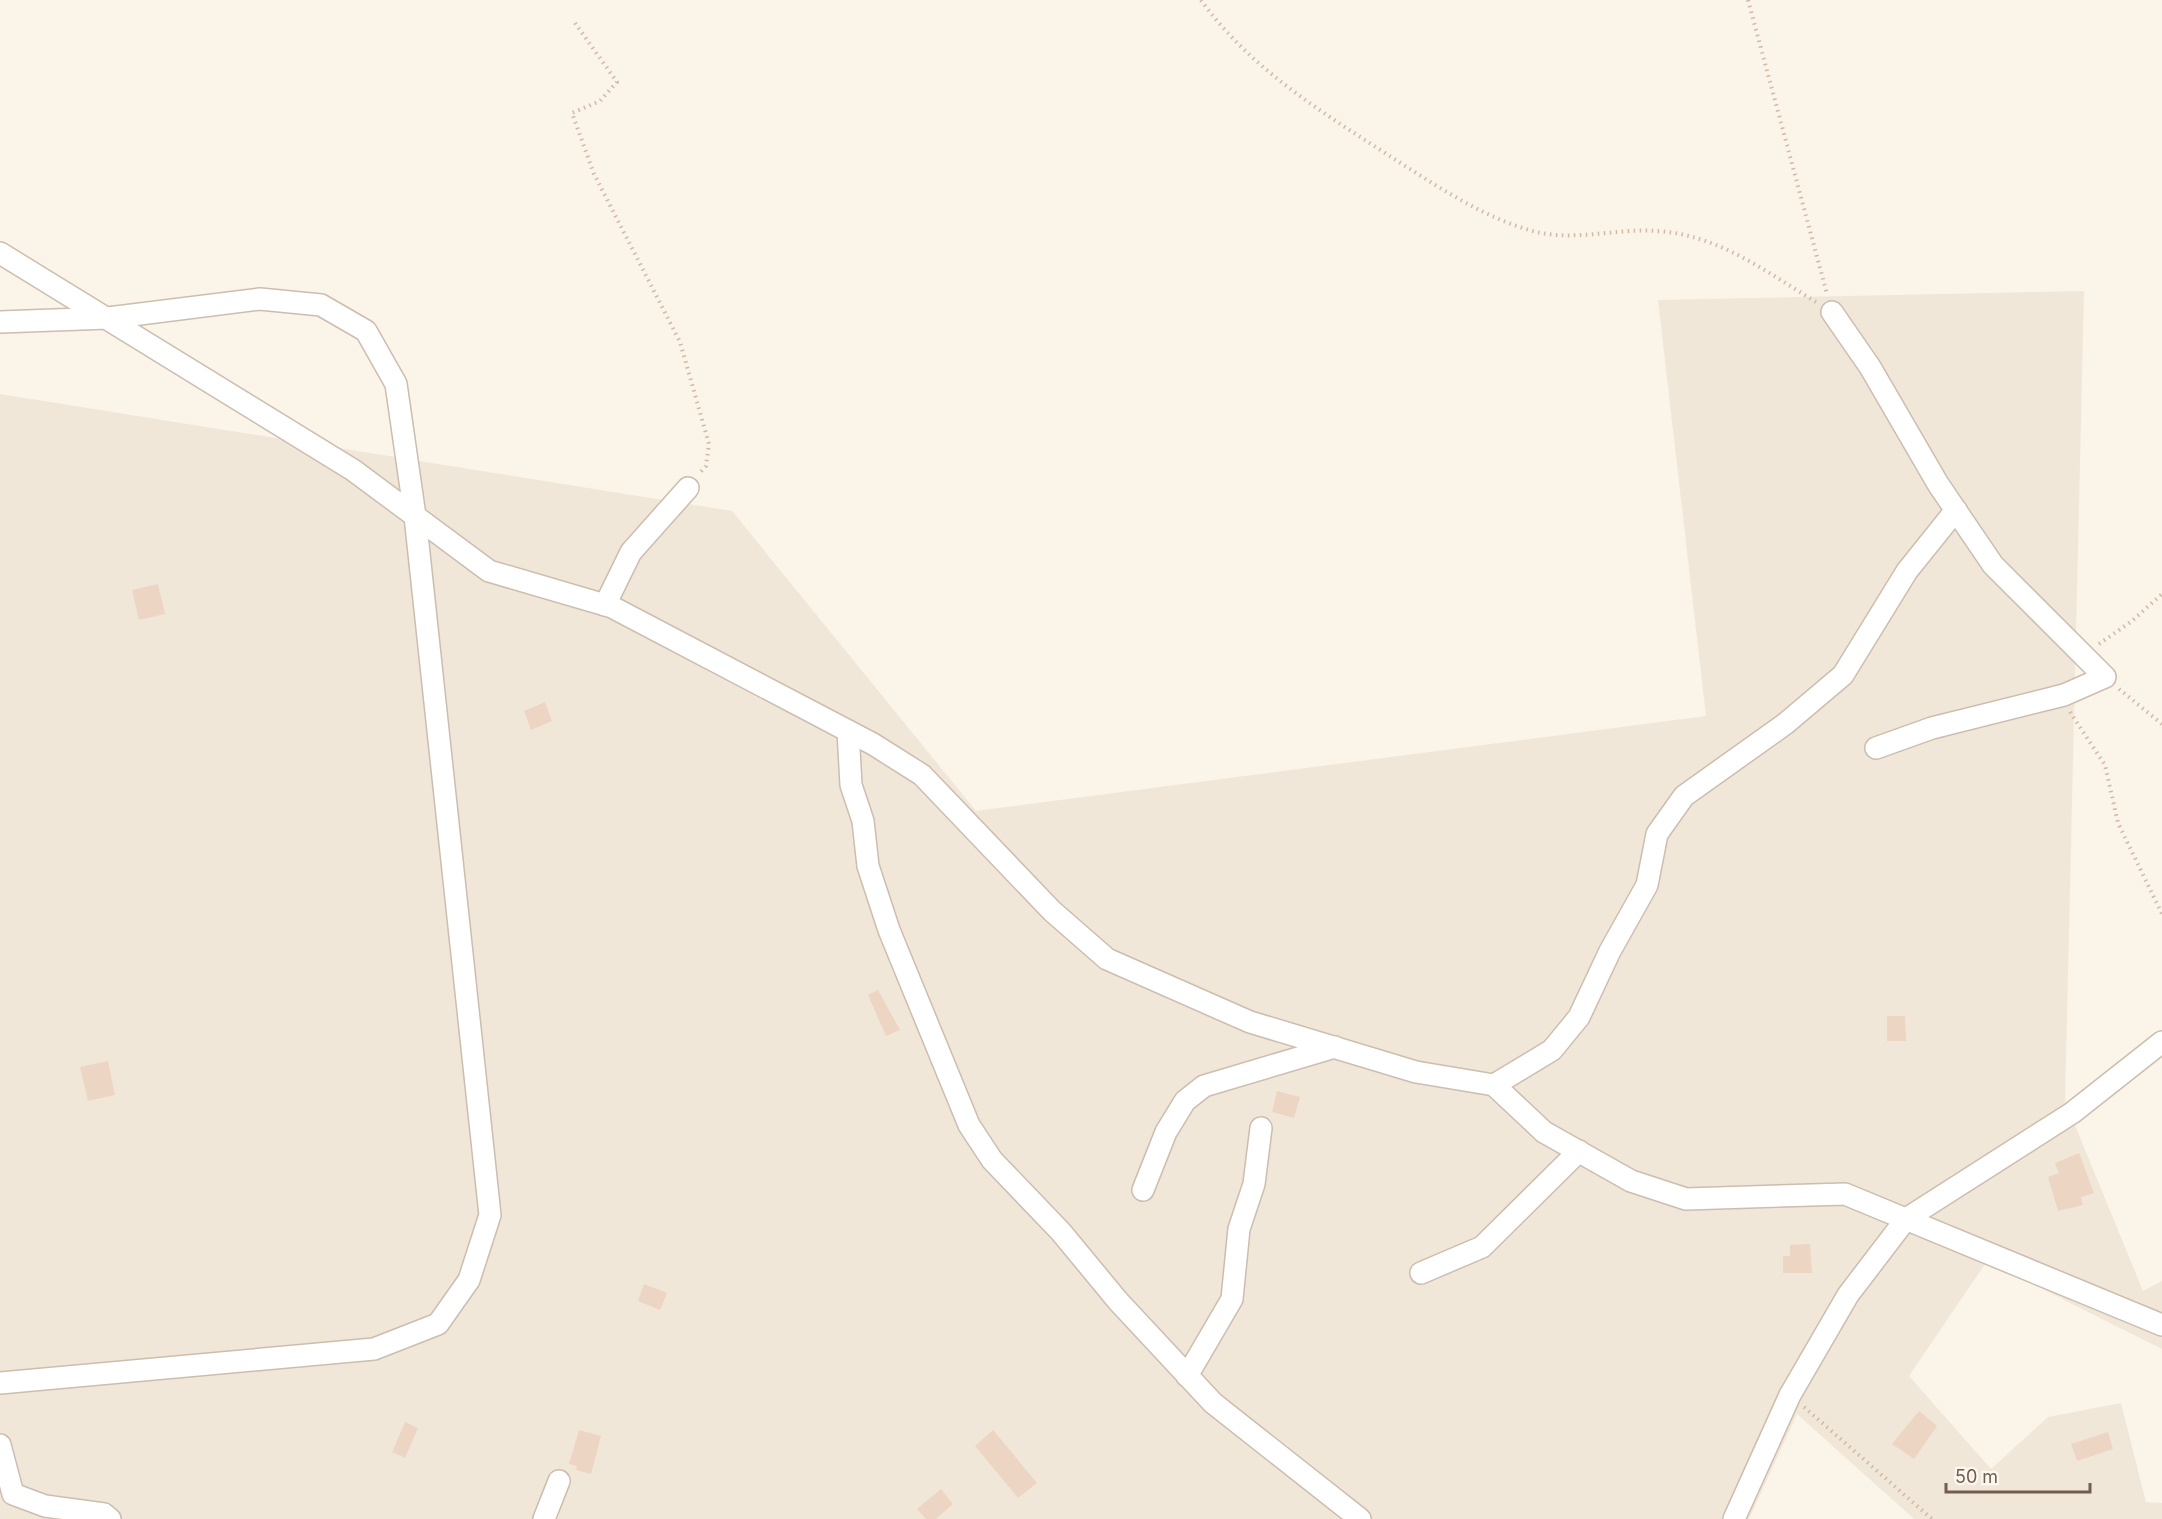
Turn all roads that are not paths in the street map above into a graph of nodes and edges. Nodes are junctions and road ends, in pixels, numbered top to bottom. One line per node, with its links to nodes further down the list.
1 (0, 253): 3 (street)
2 (1832, 312): 6 (street)
3 (108, 318): 4 (street); 7 (street); 7 (street)
4 (0, 322)
5 (688, 488): 8 (street)
6 (1956, 510): 10 (street); 13 (street)
7 (415, 516): 8 (street); 21 (street)
8 (605, 605): 9 (street)
9 (848, 731): 12 (street); 20 (street)
10 (1876, 748)
11 (2162, 1042): 17 (street)
12 (1335, 1047): 13 (street); 16 (street)
13 (1494, 1085): 15 (street)
14 (1261, 1128): 20 (street)
15 (1579, 1151): 17 (street); 18 (street)
16 (1143, 1190)
17 (1906, 1219): 19 (street); 27 (street)
18 (1421, 1273)
19 (2162, 1325)
20 (1187, 1376): 26 (street)
21 (0, 1383)
22 (0, 1445): 24 (street)
23 (559, 1481): 25 (street)
24 (110, 1519)
25 (544, 1519)
26 (1360, 1519)
27 (1734, 1519)

